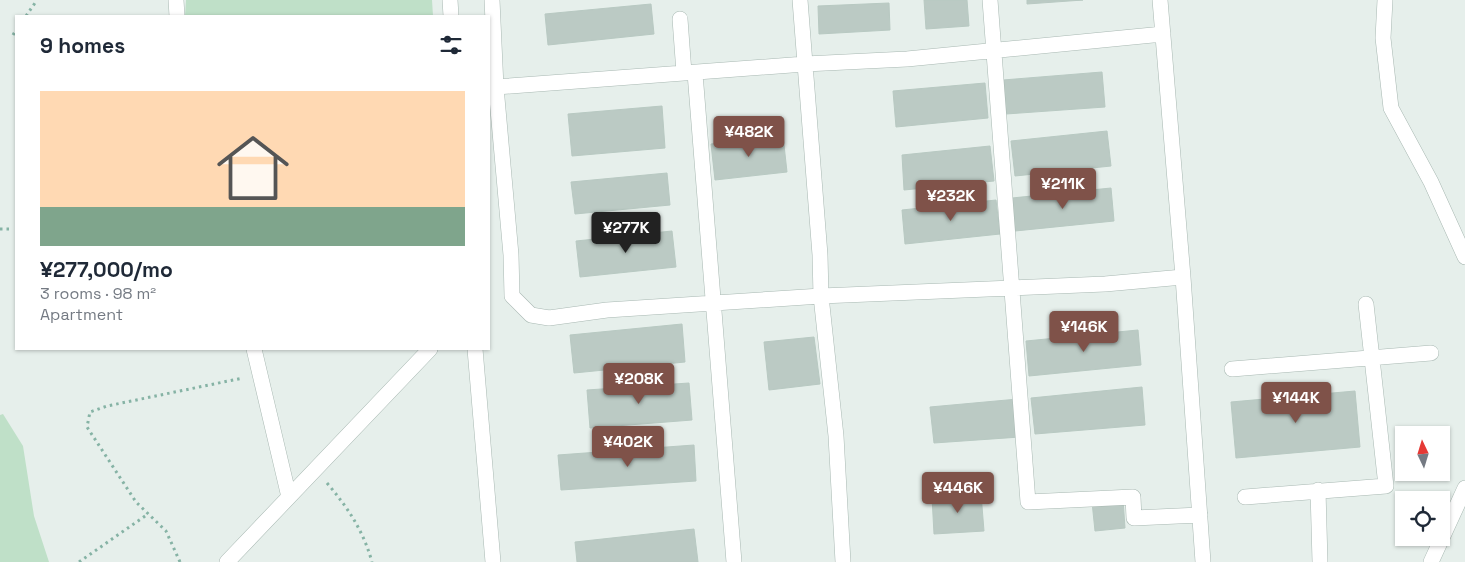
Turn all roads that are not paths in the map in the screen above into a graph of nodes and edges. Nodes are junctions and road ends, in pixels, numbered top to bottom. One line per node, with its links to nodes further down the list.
1 (176, 0): 8 (street)
2 (450, 0): 9 (street)
3 (492, 0): 15 (street)
4 (800, 0): 13 (street)
5 (990, 0): 12 (street)
6 (1160, 0): 11 (street)
7 (1385, 0): 16 (street)
8 (177, 15)
9 (451, 15)
10 (680, 19): 14 (street)
11 (1163, 34): 12 (street); 17 (street)
12 (995, 50): 13 (street); 18 (street)
13 (804, 64): 14 (street); 19 (street)
14 (689, 73): 15 (street); 20 (street)
15 (496, 87): 20 (street)
16 (1465, 257)
17 (1183, 277): 18 (street); 32 (street)
18 (1013, 288): 19 (street); 32 (street)
19 (821, 296): 20 (street); 36 (street)
20 (713, 303): 35 (street)
21 (1366, 304): 26 (street)
22 (254, 350): 30 (street)
23 (429, 350): 30 (street)
24 (475, 350): 34 (street)
25 (1431, 353): 26 (street)
26 (1372, 357): 27 (street); 29 (street)
27 (1232, 369)
28 (1465, 488): 40 (street)
29 (1318, 490): 31 (street); 38 (street)
30 (289, 497): 33 (street)
31 (1245, 497)
32 (1200, 515): 37 (street)
33 (227, 562)
34 (493, 562)
35 (734, 562)
36 (843, 562)
37 (1203, 562)
38 (1320, 562)
39 (1425, 562): 40 (street)
40 (1431, 562)

